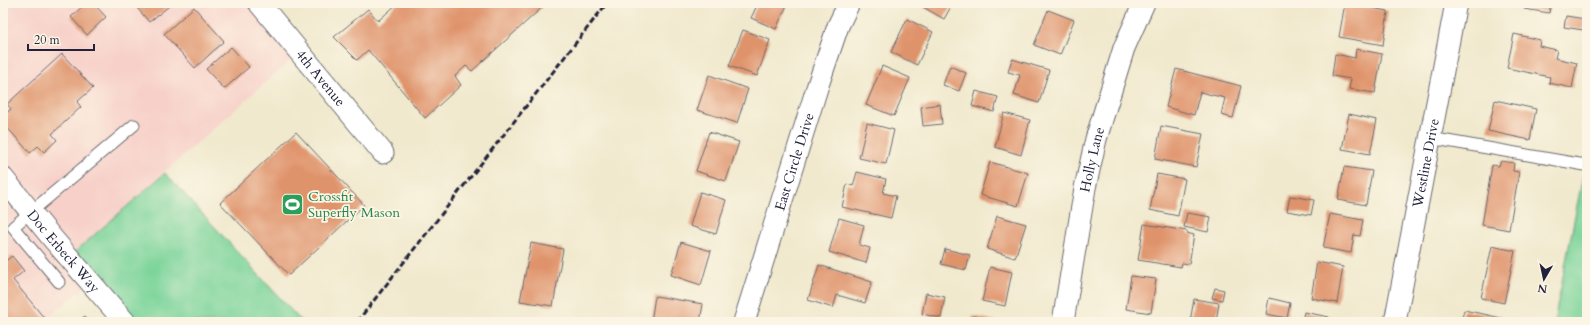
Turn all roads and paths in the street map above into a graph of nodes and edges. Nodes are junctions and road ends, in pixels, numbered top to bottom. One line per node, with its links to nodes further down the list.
1 (849, 3): 13 (street, East Circle Drive)
2 (1144, 3): 14 (street, Holly Lane)
3 (1456, 3): 6 (street, Westline Drive)
4 (265, 5): 7 (street, 4th Avenue)
5 (134, 125): 10 (lane)
6 (1430, 138): 8 (lane); 15 (street, Westline Drive)
7 (383, 153)
8 (1585, 165)
9 (3, 178): 10 (street, Doc Erbeck Way)
10 (30, 211): 11 (lane); 12 (street, Doc Erbeck Way)
11 (59, 282)
12 (126, 322)
13 (744, 322)
14 (1063, 322)
15 (1395, 322)

